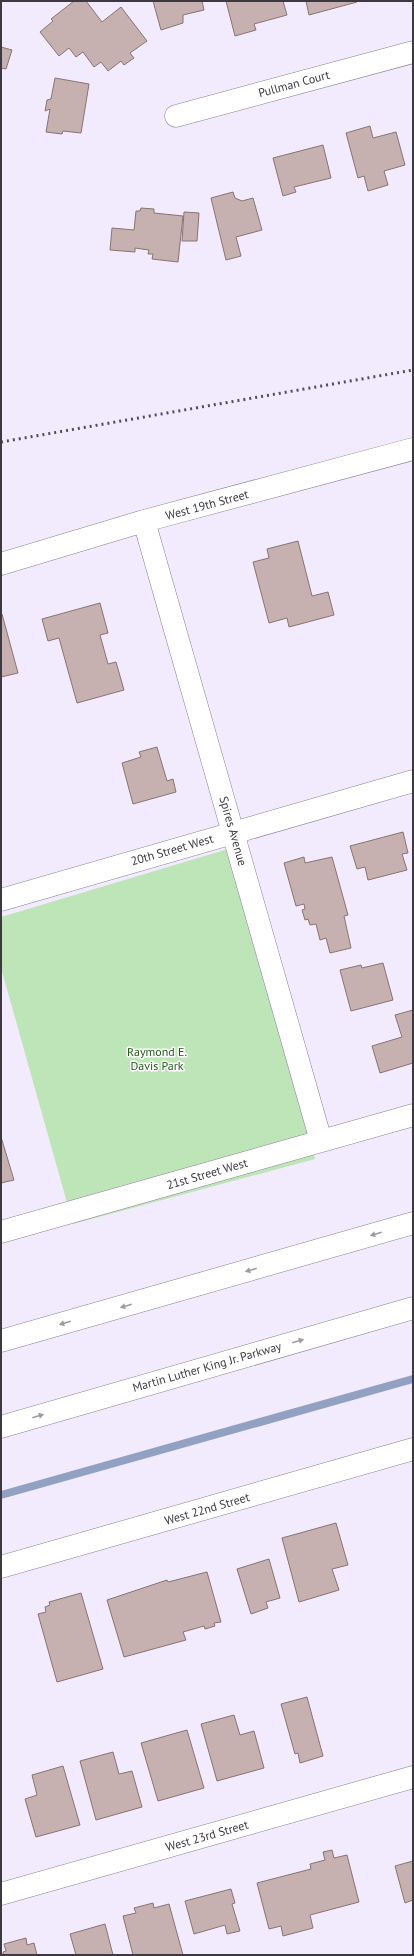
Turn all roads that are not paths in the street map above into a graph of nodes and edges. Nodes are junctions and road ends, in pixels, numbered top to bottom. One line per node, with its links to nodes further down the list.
1 (413, 52): 2 (main road, Pullman Court)
2 (176, 116)
3 (413, 449): 4 (main road, West 19th Street)
4 (144, 521): 5 (main road, West 19th Street); 7 (main road, Spires Avenue)
5 (1, 564)
6 (413, 781): 7 (main road, 20th Street West)
7 (233, 833): 8 (main road, 20th Street West); 10 (main road, Spires Avenue)
8 (1, 900)
9 (413, 1115): 10 (main road, 21st Street West)
10 (321, 1141): 12 (main road, 21st Street West)
11 (413, 1224): 14 (main road, one-way to 14)
12 (1, 1232)
13 (413, 1308): 15 (main road, Martin Luther King Jr. Parkway, one-way to 13)
14 (1, 1341)
15 (1, 1427)
16 (413, 1449): 17 (main road, West 22nd Street)
17 (1, 1567)
18 (413, 1777): 19 (main road, West 23rd Street)
19 (1, 1894)

